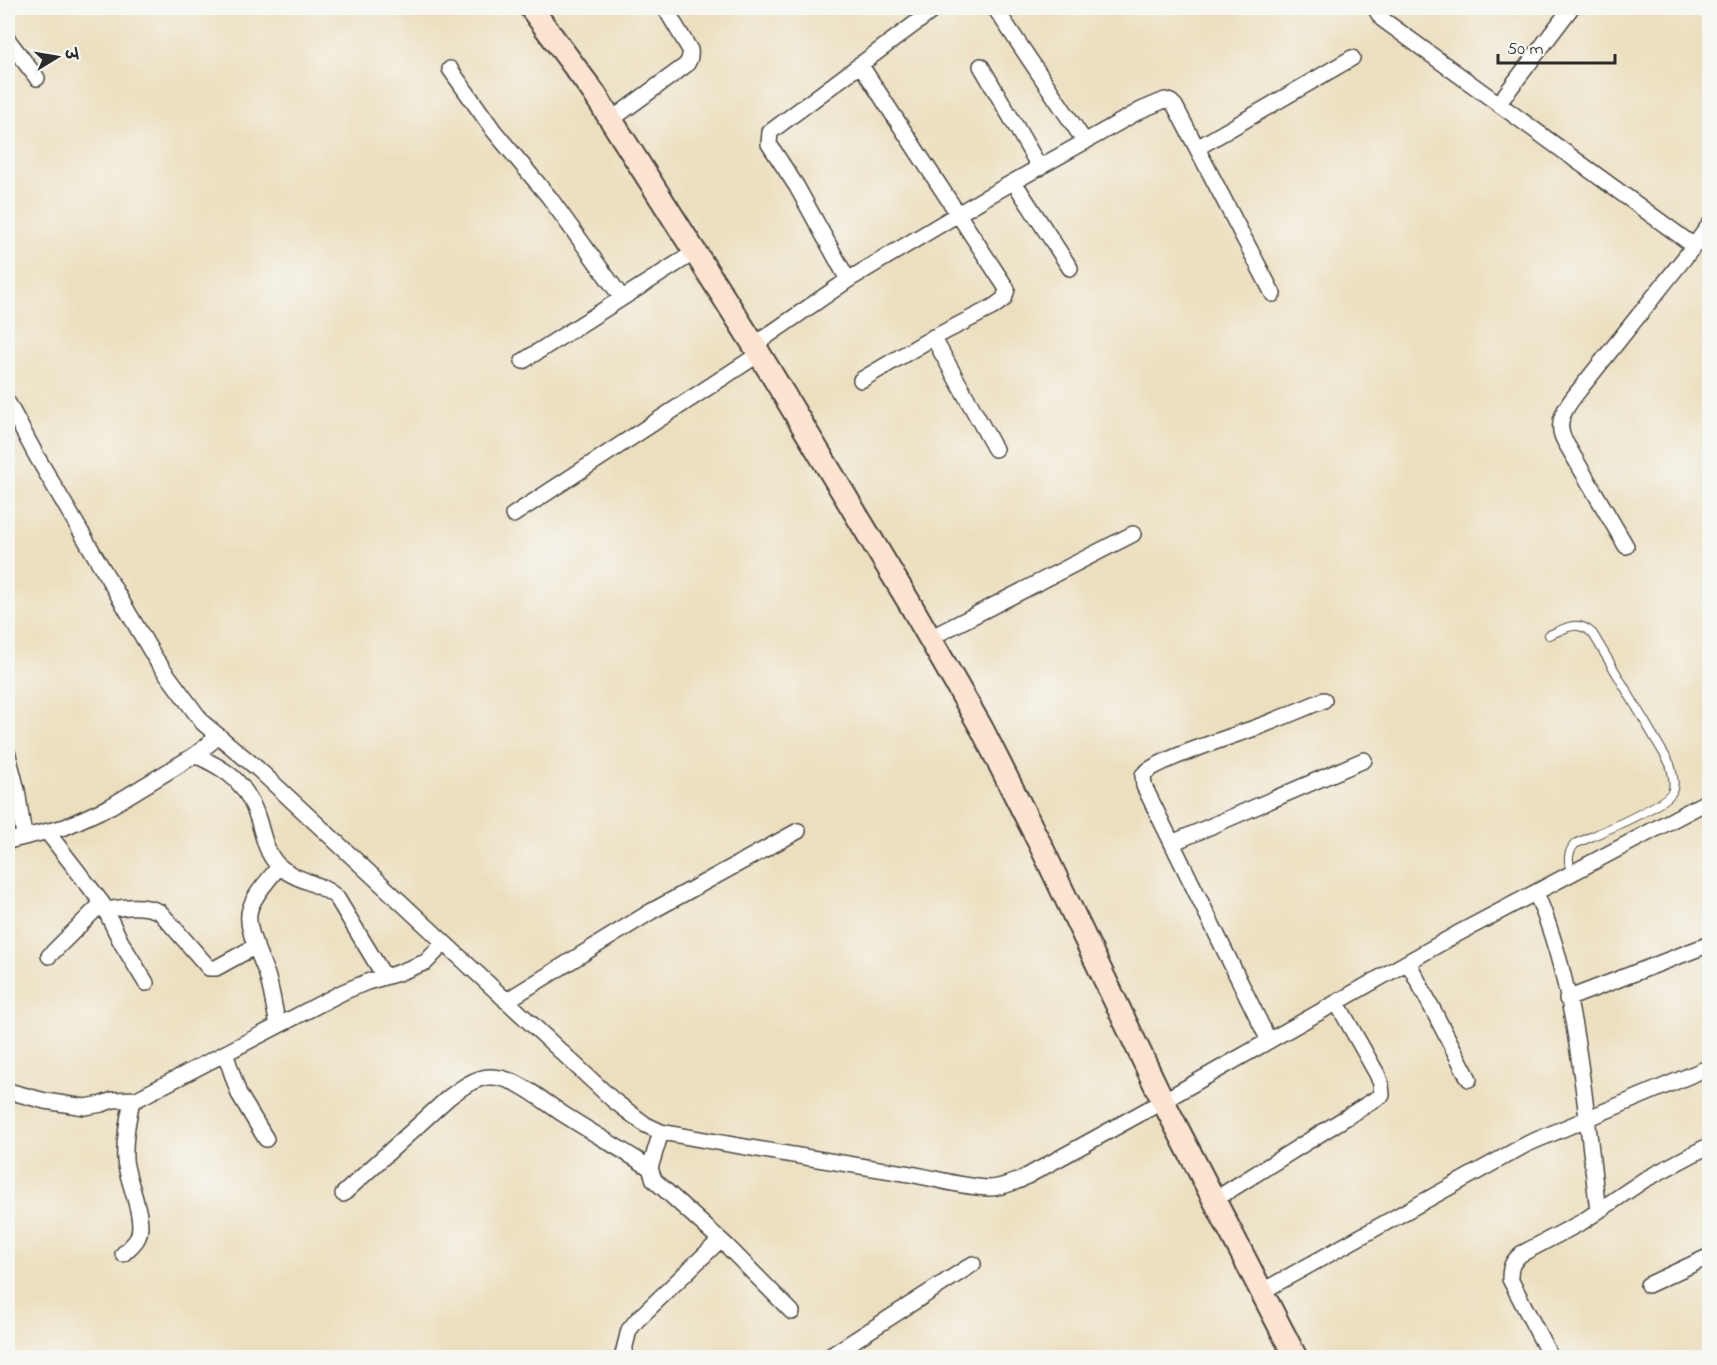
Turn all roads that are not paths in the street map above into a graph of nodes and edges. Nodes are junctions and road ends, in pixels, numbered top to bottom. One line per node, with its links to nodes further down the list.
1 (531, 8): 14 (main road)
2 (665, 8): 14 (street)
3 (936, 8): 9 (street)
4 (995, 8): 15 (street)
5 (1570, 8): 13 (street)
6 (1375, 9): 13 (street)
7 (8, 40): 12 (street)
8 (1352, 58): 16 (street)
9 (860, 64): 19 (street); 24 (street)
10 (981, 66): 17 (street)
11 (450, 69): 26 (street)
12 (37, 78)
13 (1498, 103): 21 (street)
14 (611, 120): 22 (main road)
15 (1085, 142): 16 (street); 17 (street)
16 (1197, 148): 25 (street)
17 (1040, 168): 18 (street)
18 (1014, 182): 19 (street); 23 (street)
19 (957, 214): 24 (street); 27 (street)
20 (1710, 224): 21 (street)
21 (1694, 246): 35 (street)
22 (694, 252): 26 (street); 28 (main road)
23 (1070, 268)
24 (848, 280): 28 (street)
25 (1273, 294)
26 (622, 298): 29 (street)
27 (933, 338): 30 (street); 32 (street)
28 (757, 350): 33 (street); 37 (main road)
29 (523, 361)
30 (861, 380)
31 (8, 403): 39 (street)
32 (995, 449)
33 (513, 515)
34 (1133, 534): 37 (street)
35 (1626, 546)
36 (1549, 635): 50 (lane)
37 (930, 638): 70 (main road)
38 (1324, 700): 48 (street)
39 (215, 740): 41 (street); 54 (street)
40 (8, 755): 46 (street)
41 (195, 755): 45 (street); 49 (street)
42 (1364, 760): 48 (street)
43 (1710, 800): 50 (street)
44 (798, 831): 61 (street)
45 (48, 833): 46 (street); 52 (street)
46 (24, 836): 47 (street)
47 (8, 841)
48 (1172, 843): 64 (street)
49 (279, 866): 55 (street); 58 (street)
50 (1571, 874): 51 (street)
51 (1536, 893): 57 (street); 60 (street)
52 (104, 906): 55 (street); 56 (street); 59 (street)
53 (1710, 944): 60 (street)
54 (443, 945): 58 (street); 61 (street)
55 (256, 946): 63 (street)
56 (49, 956)
57 (1408, 962): 62 (street); 67 (street)
58 (384, 976): 63 (street)
59 (146, 983)
60 (1567, 999): 71 (street)
61 (507, 1001): 72 (street)
62 (1337, 1003): 64 (street); 77 (street)
63 (278, 1025): 65 (street)
64 (1269, 1041): 70 (street)
65 (225, 1053): 69 (street); 73 (street)
66 (1710, 1067): 71 (street)
67 (1469, 1079)
68 (8, 1091): 69 (street)
69 (132, 1100): 80 (street)
70 (1163, 1101): 72 (street); 77 (main road)
71 (1586, 1118): 78 (street); 84 (street)
72 (661, 1132): 75 (street)
73 (266, 1139)
74 (1710, 1145): 78 (street)
75 (650, 1168): 76 (street); 79 (street)
76 (343, 1194)
77 (1214, 1200): 84 (main road)
78 (1598, 1211): 89 (street)
79 (720, 1240): 85 (street); 86 (street)
80 (123, 1254)
81 (1710, 1256): 83 (street)
82 (973, 1264): 87 (street)
83 (1648, 1285)
84 (1262, 1292): 88 (main road)
85 (792, 1312)
86 (622, 1358)
87 (827, 1358)
88 (1296, 1358)
89 (1551, 1358)

